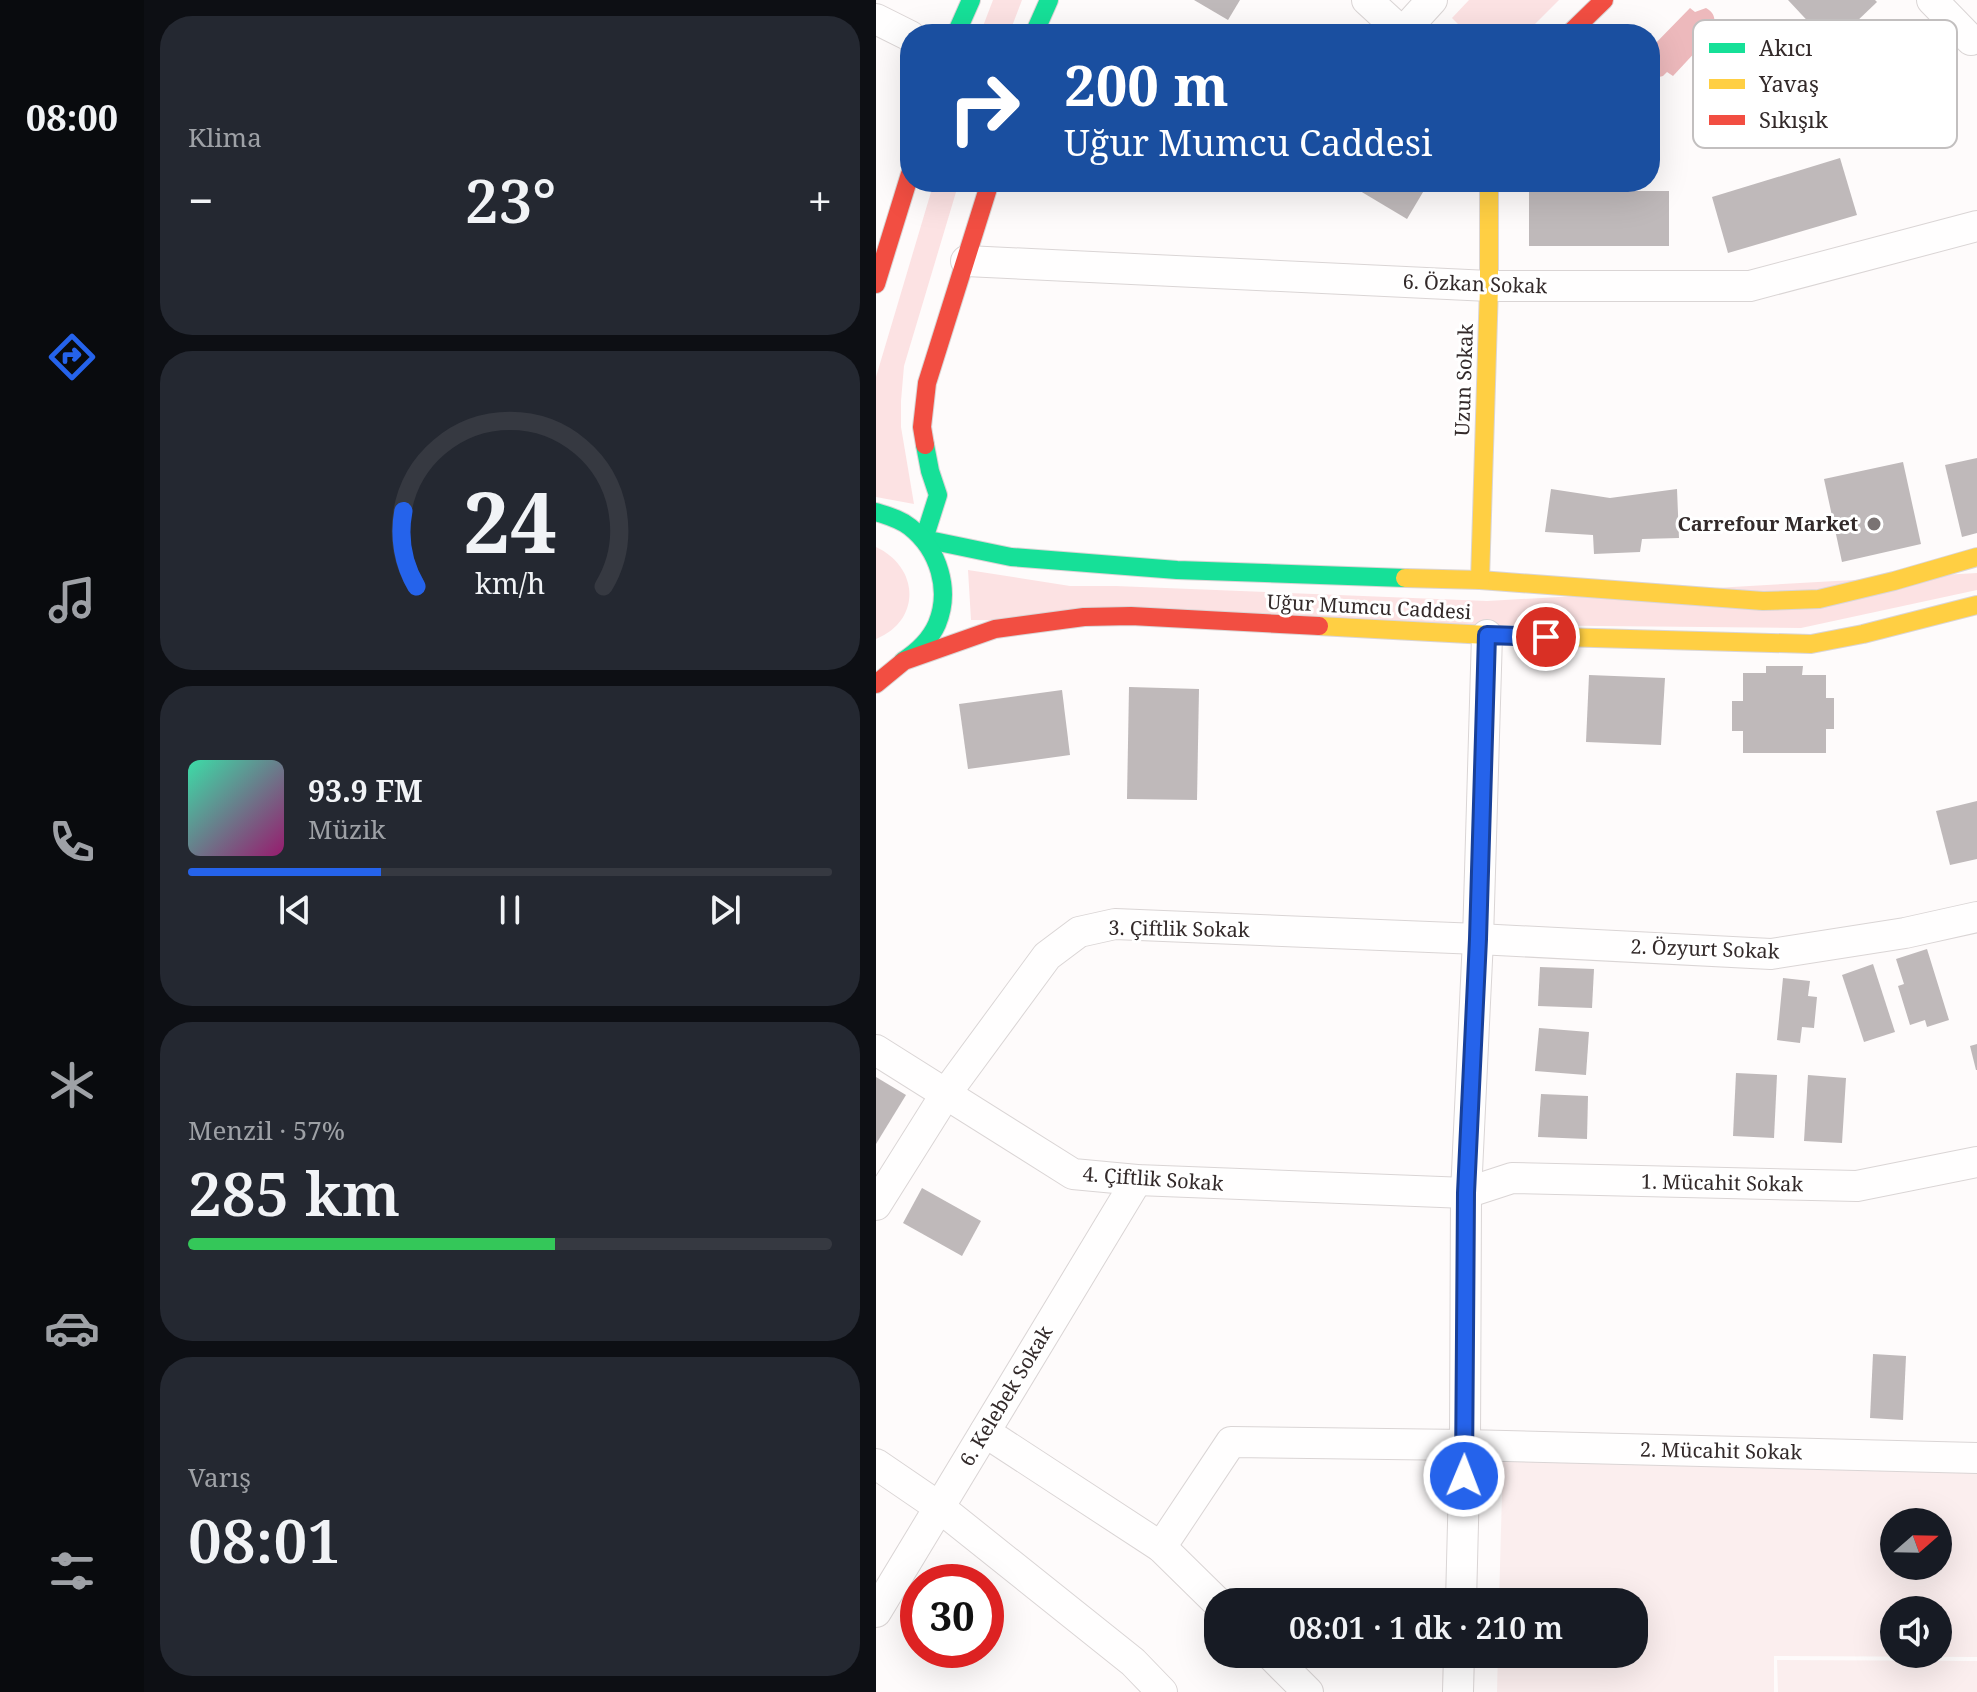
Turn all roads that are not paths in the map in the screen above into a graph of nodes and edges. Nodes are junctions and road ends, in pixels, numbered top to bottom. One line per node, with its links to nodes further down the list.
1 (971, 0): 9 (street)
2 (1049, 0): 10 (street)
3 (1367, 0): 11 (street)
4 (1432, 0): 12 (street)
5 (1604, 0): 13 (street)
6 (1932, 0): 8 (street)
7 (876, 19): 15 (street)
8 (1950, 20)
9 (960, 24)
10 (1038, 24)
11 (1393, 24)
12 (1411, 24)
13 (1579, 24)
14 (1957, 27): 16 (street)
15 (900, 31)
16 (1975, 47)
17 (904, 192): 22 (street)
18 (987, 192): 21 (street)
19 (1489, 192): 23 (street, Uzun Sokak)
20 (1977, 226): 23 (street, 6. Özkan Sokak)
21 (966, 261): 23 (street, 6. Özkan Sokak); 25 (street)
22 (876, 284)
23 (1489, 286): 27 (street, Uzun Sokak)
24 (876, 512): 25 (street)
25 (924, 539): 27 (street, Uğur Mumcu Caddesi); 30 (street)
26 (1977, 557): 27 (street, Uğur Mumcu Caddesi)
27 (1480, 580)
28 (1977, 605): 29 (street, Uğur Mumcu Caddesi)
29 (1487, 635): 30 (street, Uğur Mumcu Caddesi); 34 (street)
30 (904, 661): 31 (street, Uğur Mumcu Caddesi); 32 (street)
31 (876, 671)
32 (876, 684)
33 (1977, 917): 34 (street, 2. Özyurt Sokak)
34 (1478, 939): 36 (street, 3. Çiftlik Sokak); 39 (street)
35 (876, 1050): 36 (street, 4. Çiftlik Sokak)
36 (947, 1092): 38 (street, 4. Çiftlik Sokak); 40 (street, 3. Çiftlik Sokak)
37 (1977, 1162): 39 (street, 1. Mücahit Sokak)
38 (1137, 1180): 39 (street, 4. Çiftlik Sokak); 41 (street, 6. Kelebek Sokak)
39 (1466, 1193): 42 (street)
40 (876, 1205)
41 (985, 1432): 45 (street, 6. Kelebek Sokak); 46 (street)
42 (1465, 1445): 43 (street, 2. Mücahit Sokak); 46 (street, 2. Mücahit Sokak); 47 (street)
43 (1977, 1458)
44 (876, 1464): 45 (street)
45 (939, 1507): 49 (street, 6. Kelebek Sokak); 52 (street)
46 (1161, 1547): 48 (street)
47 (1461, 1588)
48 (1204, 1589)
49 (876, 1612)
50 (1284, 1668): 53 (street)
51 (1459, 1668): 54 (street)
52 (1162, 1692)
53 (1308, 1692)
54 (1458, 1692)

